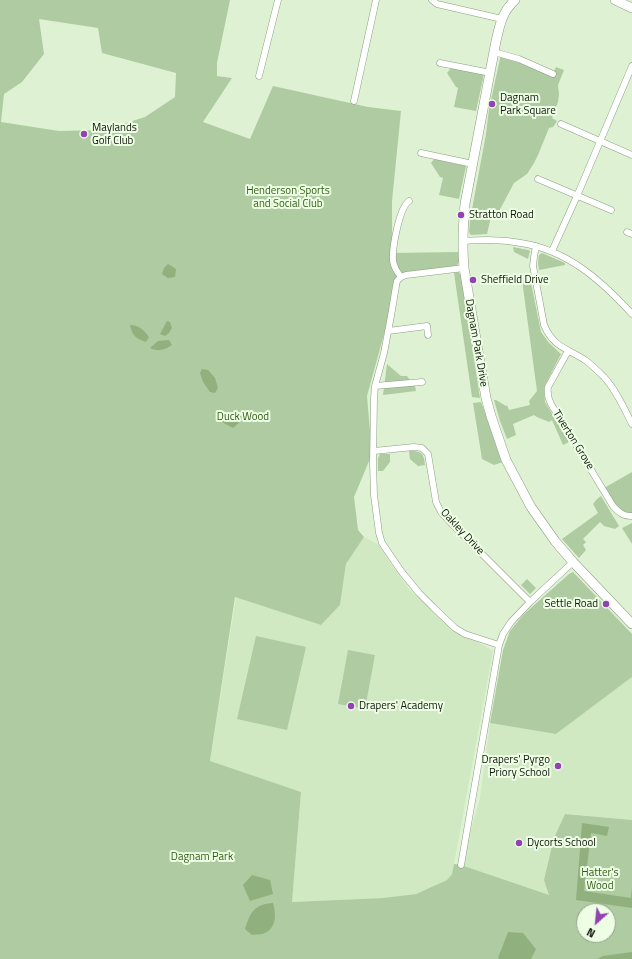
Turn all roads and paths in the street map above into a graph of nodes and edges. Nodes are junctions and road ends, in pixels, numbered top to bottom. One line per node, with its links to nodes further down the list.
1 (278, 0): 13 (street)
2 (376, 0): 14 (street)
3 (432, 0): 7 (street)
4 (515, 0): 7 (street, Dagnam Park Drive)
5 (615, 0): 6 (street)
6 (632, 8)
7 (502, 19): 8 (street, Dagnam Park Drive)
8 (494, 52): 11 (street, Dagnam Park Drive); 12 (street)
9 (440, 63): 11 (street)
10 (632, 66): 16 (street)
11 (490, 73): 19 (street, Dagnam Park Drive)
12 (553, 74)
13 (259, 76)
14 (354, 101)
15 (561, 124): 16 (street)
16 (600, 141): 18 (street); 21 (street)
17 (421, 153): 19 (street)
18 (632, 155)
19 (473, 164): 24 (street, Dagnam Park Drive)
20 (538, 179): 21 (street)
21 (577, 196): 23 (street); 26 (street)
22 (409, 201): 28 (street)
23 (611, 210)
24 (462, 241): 25 (street); 27 (street, Dagnam Park Drive)
25 (536, 246): 26 (street); 32 (street)
26 (552, 251): 29 (street)
27 (464, 268): 28 (street); 38 (street, Dagnam Park Drive)
28 (401, 277): 30 (street)
29 (632, 314)
30 (388, 331): 31 (street); 34 (street)
31 (428, 335)
32 (568, 351): 35 (street); 37 (street, Tiverton Grove)
33 (422, 382): 34 (street)
34 (376, 386): 36 (street)
35 (632, 424)
36 (374, 451): 39 (street, Oakley Drive); 41 (street)
37 (632, 516)
38 (573, 562): 39 (street); 40 (street, Dagnam Park Drive)
39 (530, 602): 41 (street)
40 (632, 624)
41 (499, 645): 42 (street)
42 (461, 865)

